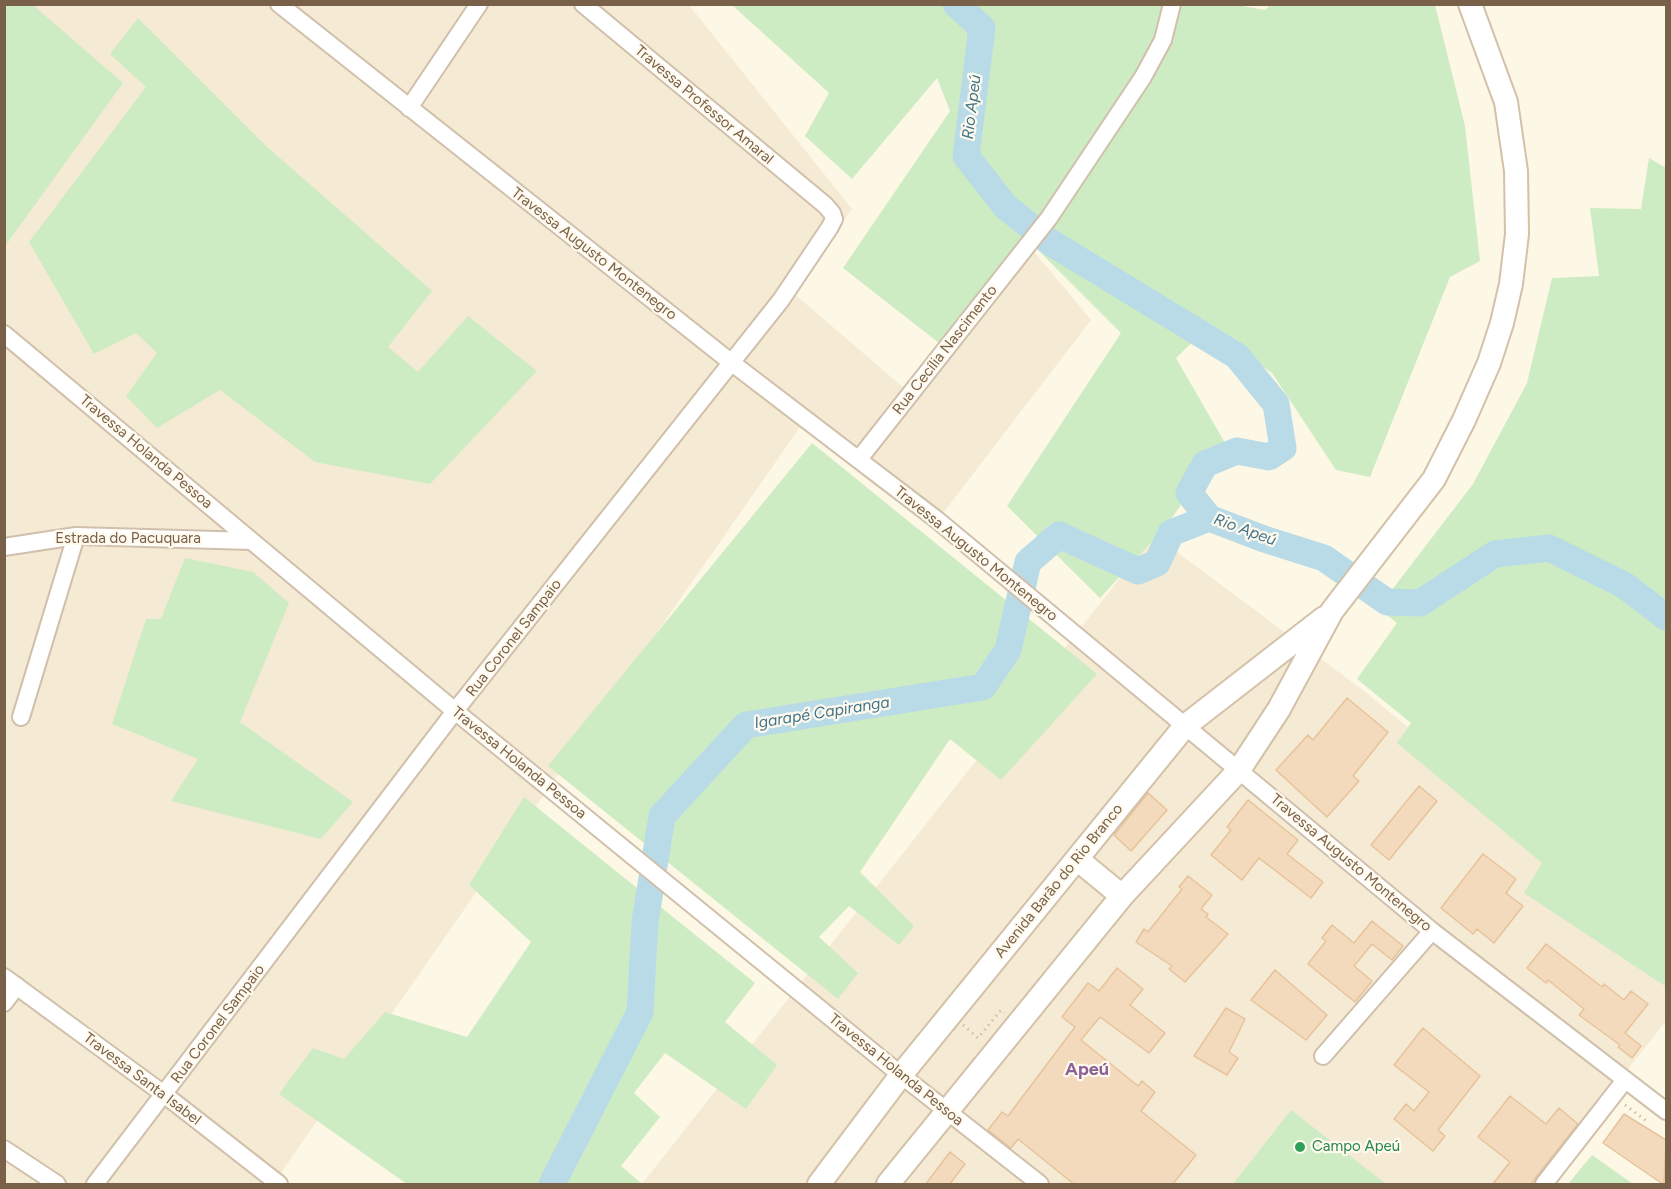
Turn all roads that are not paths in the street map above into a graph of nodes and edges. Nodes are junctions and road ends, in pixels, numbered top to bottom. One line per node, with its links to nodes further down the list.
1 (279, 4): 6 (street, Travessa Augusto Montenegro)
2 (479, 4): 6 (street)
3 (583, 4): 7 (street, Travessa Professor Amaral)
4 (1172, 4): 10 (street, Rua Cecília Nascimento)
5 (1470, 4): 14 (main road, Avenida Barão do Rio Branco)
6 (409, 108): 9 (street, Travessa Augusto Montenegro)
7 (825, 205): 9 (street, Rua Coronel Sampaio)
8 (4, 334): 12 (street, Travessa Holanda Pessoa)
9 (732, 363): 10 (street, Travessa Augusto Montenegro); 15 (street, Rua Coronel Sampaio)
10 (859, 459): 17 (street, Travessa Augusto Montenegro)
11 (76, 536): 12 (street, Estrada do Pacuquara); 13 (street, Estrada do Pacuquara); 16 (street)
12 (252, 541): 15 (street, Travessa Holanda Pessoa)
13 (4, 547)
14 (1338, 605): 17 (main road, Avenida Barão do Rio Branco); 18 (main road, Avenida Barão do Rio Branco)
15 (455, 711): 25 (street, Travessa Holanda Pessoa); 27 (street, Rua Coronel Sampaio)
16 (21, 717)
17 (1185, 726): 18 (street, Travessa Augusto Montenegro); 19 (main road, Avenida Barão do Rio Branco)
18 (1239, 770): 20 (main road, Avenida Barão do Rio Branco); 21 (street, Travessa Augusto Montenegro)
19 (1077, 859): 20 (main road); 25 (main road, Avenida Barão do Rio Branco)
20 (1122, 896): 29 (main road, Avenida Barão do Rio Branco)
21 (1432, 931): 24 (street); 26 (street, Travessa Augusto Montenegro)
22 (11, 981): 23 (street); 27 (street, Travessa Santa Isabel)
23 (4, 1004)
24 (1323, 1056)
25 (901, 1075): 29 (street, Travessa Holanda Pessoa); 34 (main road, Avenida Barão do Rio Branco)
26 (1625, 1080): 28 (street, Travessa Augusto Montenegro); 37 (street)
27 (165, 1095): 32 (street, Rua Coronel Sampaio); 33 (street, Travessa Santa Isabel)
28 (1666, 1111)
29 (947, 1112): 35 (main road, Avenida Barão do Rio Branco); 36 (street, Travessa Holanda Pessoa)
30 (4, 1149): 31 (street)
31 (57, 1185)
32 (94, 1185)
33 (279, 1185)
34 (819, 1185)
35 (888, 1185)
36 (1040, 1185)
37 (1544, 1185)

